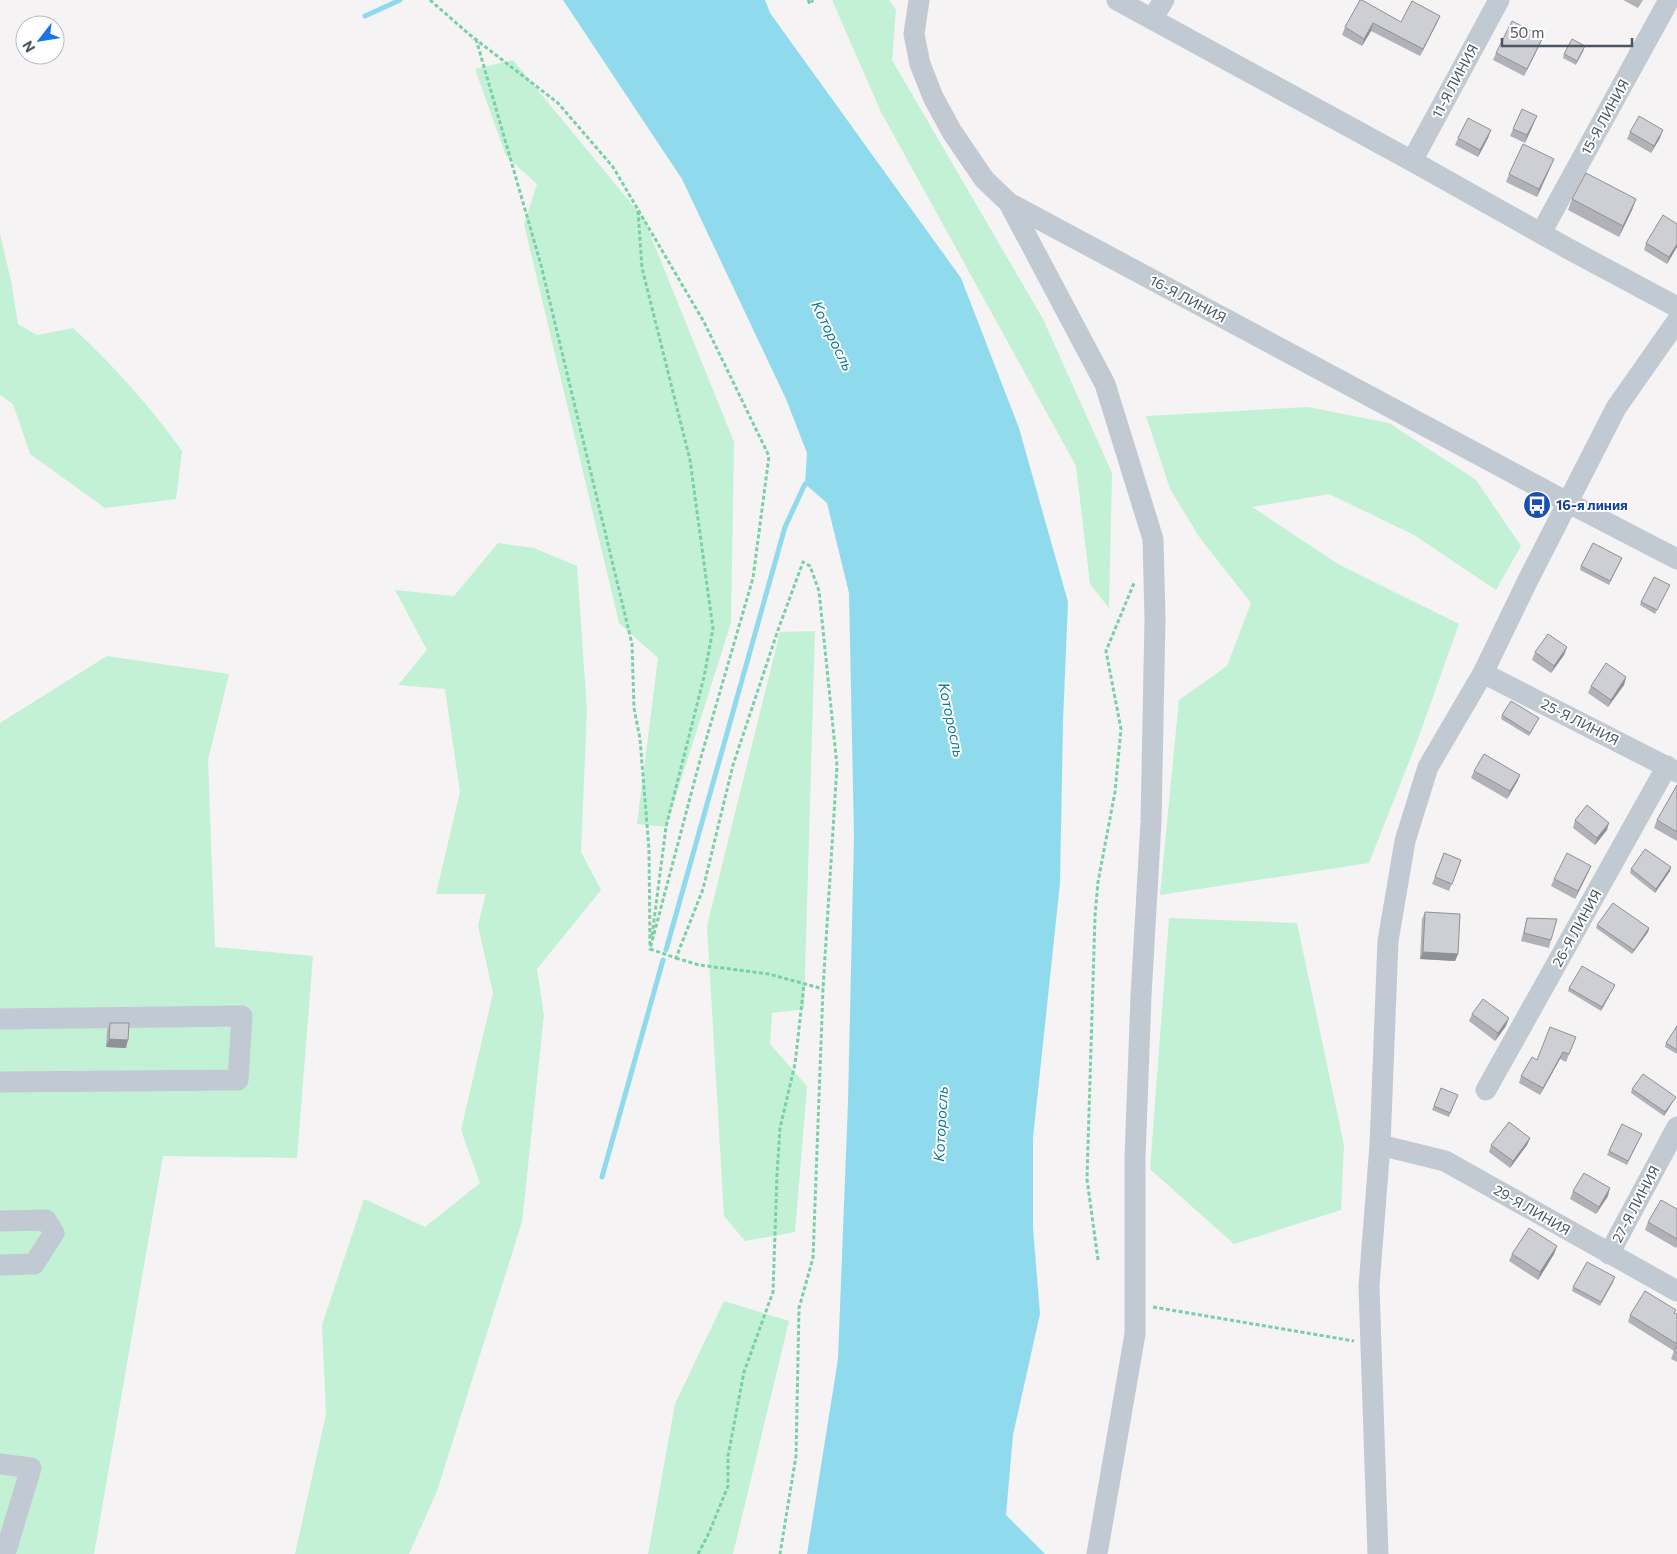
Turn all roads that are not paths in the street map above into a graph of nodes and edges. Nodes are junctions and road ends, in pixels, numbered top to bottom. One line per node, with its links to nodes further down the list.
1 (919, 0): 8 (street, 16-Я ЛИНИЯ)
2 (1117, 0): 6 (street)
3 (1164, 0): 6 (street)
4 (1499, 0): 7 (street, 11-Я ЛИНИЯ)
5 (1670, 0): 9 (street, 15-Я ЛИНИЯ)
6 (1152, 20): 7 (street)
7 (1412, 161): 9 (street)
8 (1009, 203): 12 (street, 16-Я ЛИНИЯ); 27 (street)
9 (1541, 234): 10 (street)
10 (1677, 307)
11 (1677, 321): 12 (street)
12 (1567, 502): 13 (street, 16-Я ЛИНИЯ); 14 (street)
13 (1677, 559)
14 (1483, 673): 15 (street, 25-Я ЛИНИЯ); 20 (street)
15 (1672, 769): 18 (street, 26-Я ЛИНИЯ)
16 (0, 1019): 17 (street)
17 (0, 1082)
18 (1486, 1090)
19 (1677, 1127): 22 (street, 27-Я ЛИНИЯ)
20 (1380, 1145): 22 (street, 29-Я ЛИНИЯ); 28 (street)
21 (0, 1221): 23 (street)
22 (1609, 1254): 24 (street, 29-Я ЛИНИЯ)
23 (0, 1265)
24 (1677, 1290)
25 (0, 1464): 26 (street)
26 (5, 1554)
27 (1097, 1554)
28 (1378, 1554)

